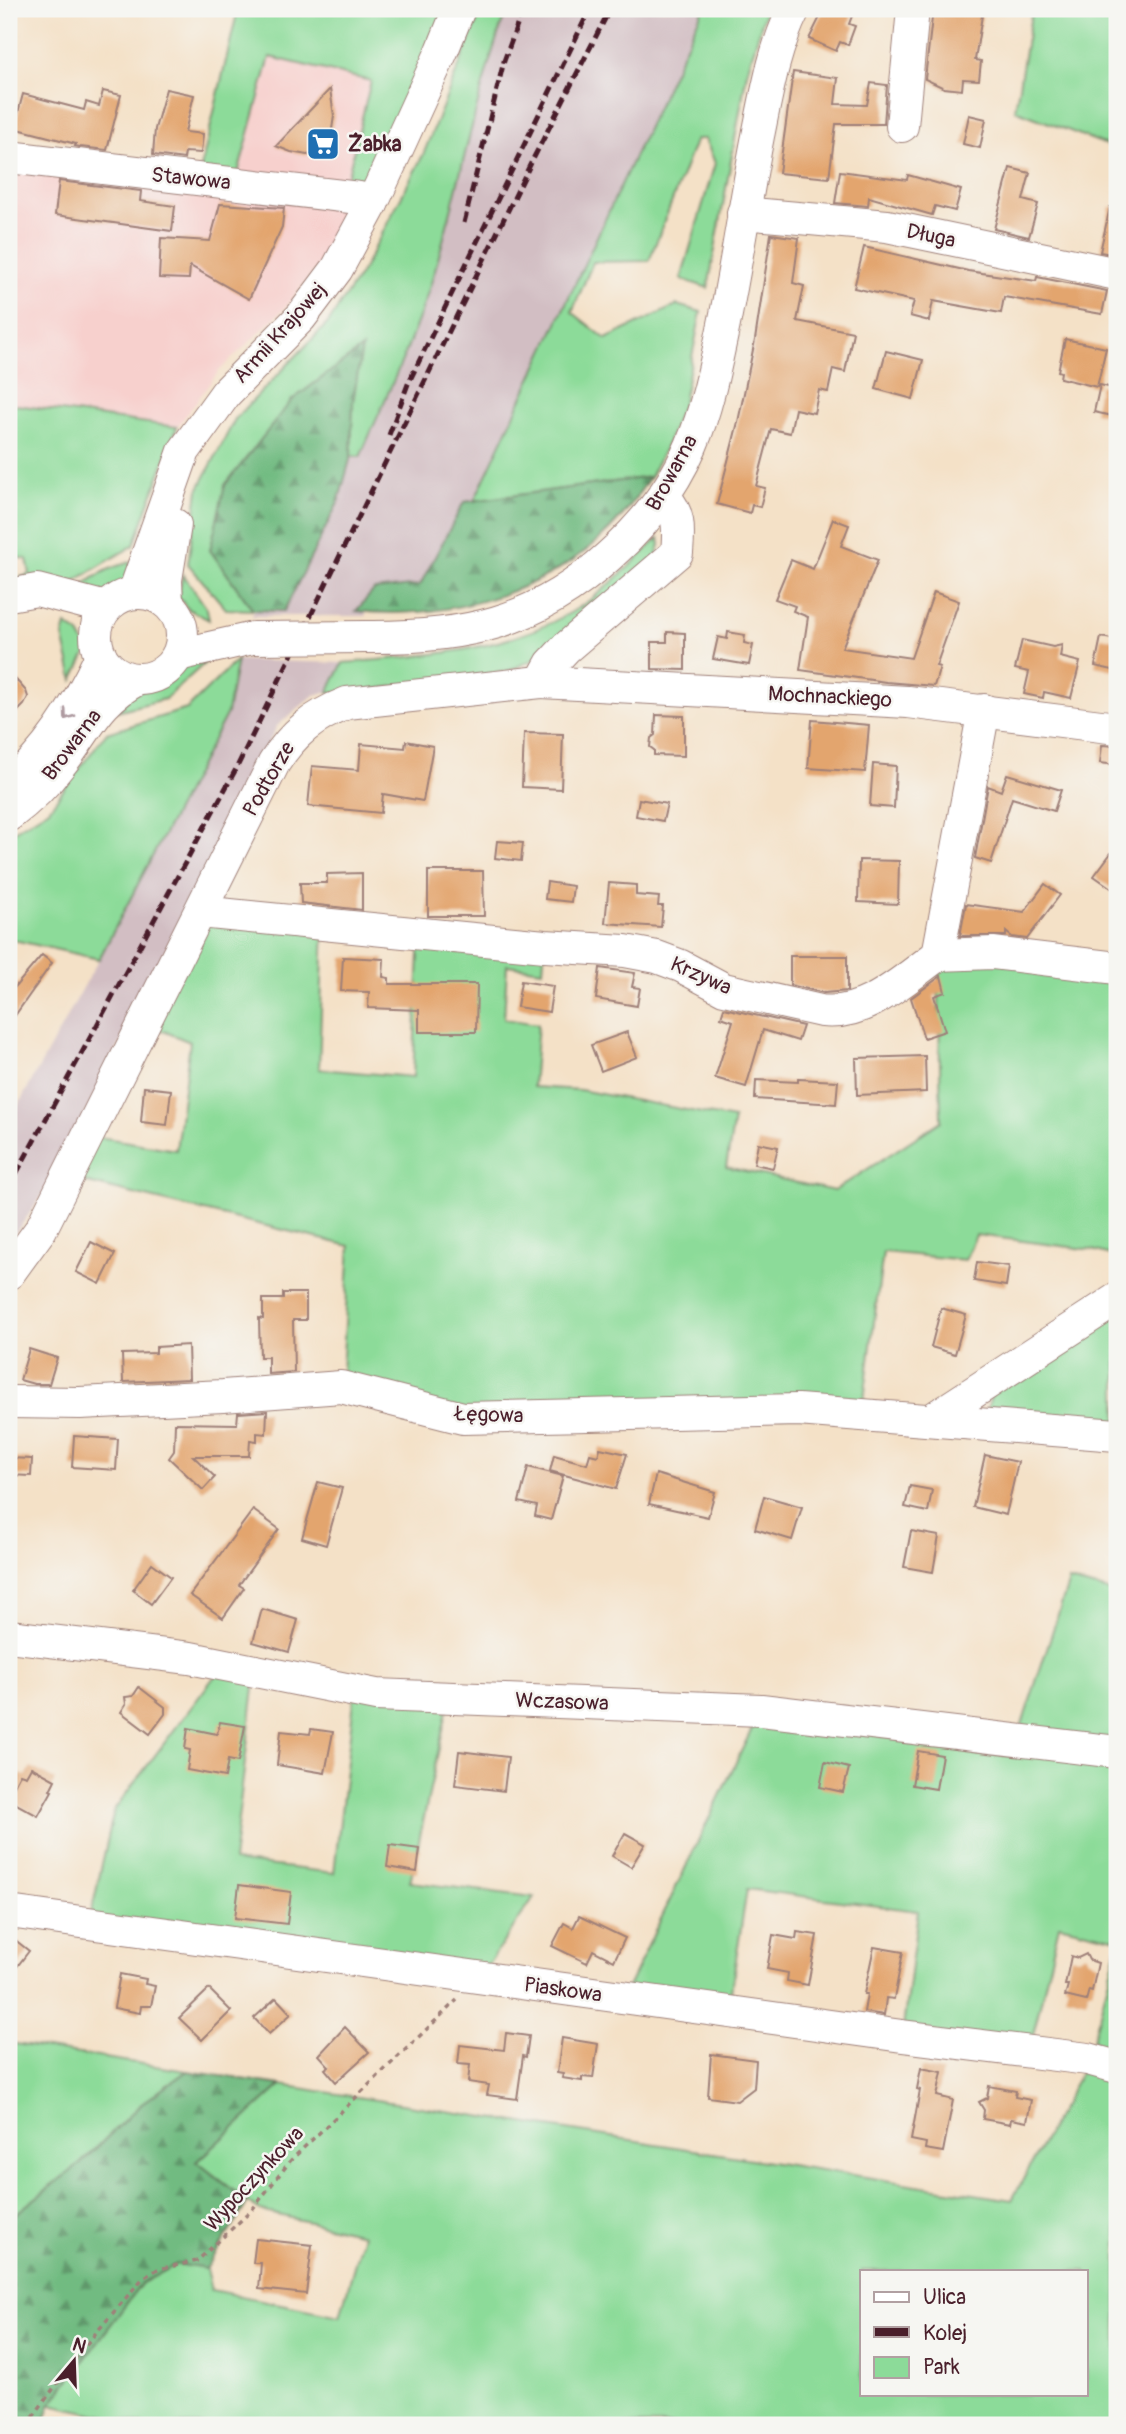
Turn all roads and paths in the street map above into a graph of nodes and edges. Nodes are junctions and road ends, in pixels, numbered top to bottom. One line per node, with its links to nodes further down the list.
1 (459, 9): 6 (street, Armii Krajowej)
2 (794, 9): 7 (street, Browarna)
3 (913, 9): 4 (street)
4 (902, 127)
5 (9, 157): 6 (street, Stawowa)
6 (372, 204): 9 (street, Armii Krajowej)
7 (743, 213): 8 (street, Długa); 10 (street, Browarna)
8 (1117, 274)
9 (202, 426): 11 (street, Armii Krajowej); 14 (street, Armii Krajowej)
10 (664, 496): 14 (street, Browarna, bridge); 17 (street)
11 (134, 593): 14 (street); 15 (street)
12 (9, 595): 15 (street)
13 (9, 609): 15 (street)
14 (176, 628): 16 (street)
15 (101, 633): 16 (street); 20 (street, Browarna, one-way to 20)
16 (138, 679): 21 (street, Browarna)
17 (541, 682): 18 (street, Mochnackiego); 22 (street, Podtorze)
18 (984, 710): 19 (street, Mochnackiego); 23 (street)
19 (1117, 728)
20 (9, 785)
21 (9, 815)
22 (200, 912): 23 (street, Krzywa); 25 (street, Podtorze)
23 (938, 955): 24 (street)
24 (1117, 968)
25 (9, 1273)
26 (1117, 1299): 28 (street)
27 (9, 1402): 28 (street, Łęgowa)
28 (931, 1420): 29 (street, Łęgowa)
29 (1117, 1435)
30 (9, 1636): 31 (street, Wczasowa)
31 (1117, 1752)
32 (9, 1912): 33 (street, Piaskowa)
33 (479, 1978): 34 (street, Piaskowa); 35 (path, Wypoczynkowa)
34 (1117, 2067)
35 (27, 2425)

